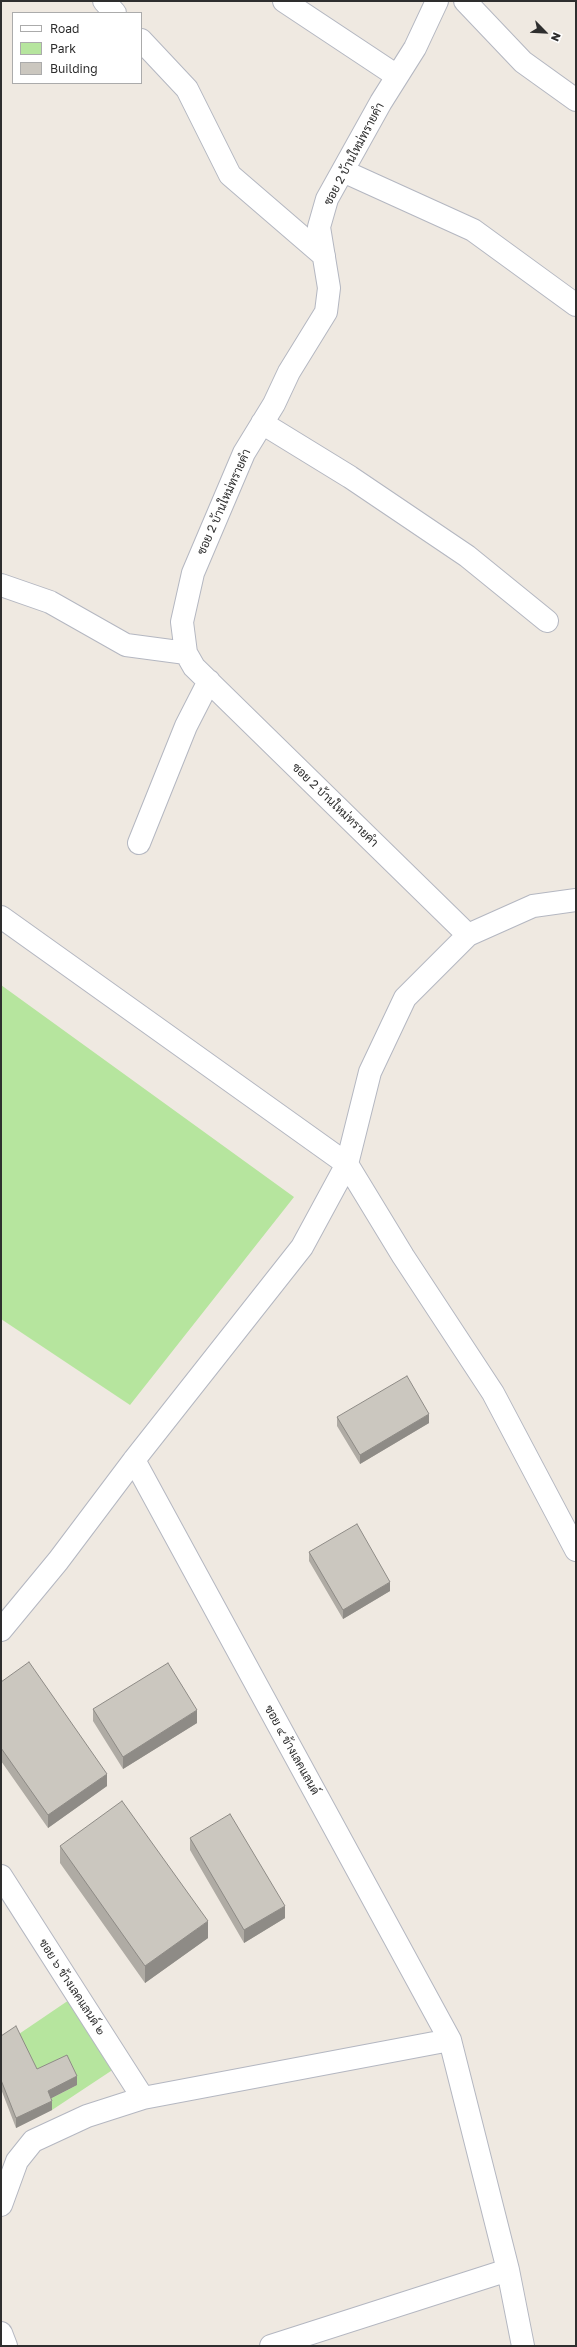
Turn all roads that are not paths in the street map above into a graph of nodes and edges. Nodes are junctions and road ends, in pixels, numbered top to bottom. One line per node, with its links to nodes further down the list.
1 (104, 1): 5 (street)
2 (284, 1): 7 (street)
3 (437, 1): 7 (street, ซอย 2 บ้านใหม่ทรายคำ)
4 (465, 1): 8 (street)
5 (114, 12)
6 (142, 41): 10 (street)
7 (397, 76): 9 (street, ซอย 2 บ้านใหม่ทรายคำ)
8 (576, 100)
9 (343, 171): 10 (street, ซอย 2 บ้านใหม่ทรายคำ); 11 (street)
10 (324, 256): 12 (street, ซอย 2 บ้านใหม่ทรายคำ)
11 (576, 305)
12 (262, 423): 14 (street); 15 (street, ซอย 2 บ้านใหม่ทรายคำ)
13 (1, 585): 15 (street)
14 (547, 621)
15 (186, 653): 16 (street, ซอย 2 บ้านใหม่ทรายคำ)
16 (209, 681): 17 (street); 20 (street, ซอย 2 บ้านใหม่ทรายคำ)
17 (139, 843)
18 (576, 900): 20 (street)
19 (1, 916): 21 (street)
20 (468, 935): 21 (street)
21 (347, 1164): 22 (street); 23 (street)
22 (134, 1460): 24 (street); 26 (street, ซอย ๔ ข้างเลคแลนด์)
23 (576, 1550)
24 (1, 1630)
25 (1, 1876): 27 (street, ซอย ๖ ข้างเลคแลนด์ ๒)
26 (450, 2040): 27 (street); 29 (street, ซอย ๔ ข้างเลคแลนด์)
27 (143, 2098): 28 (street)
28 (1, 2205)
29 (508, 2270): 32 (street); 33 (street, ซอย ๔ ข้างเลคแลนด์)
30 (1, 2333): 31 (street)
31 (6, 2346)
32 (271, 2346)
33 (523, 2346)

